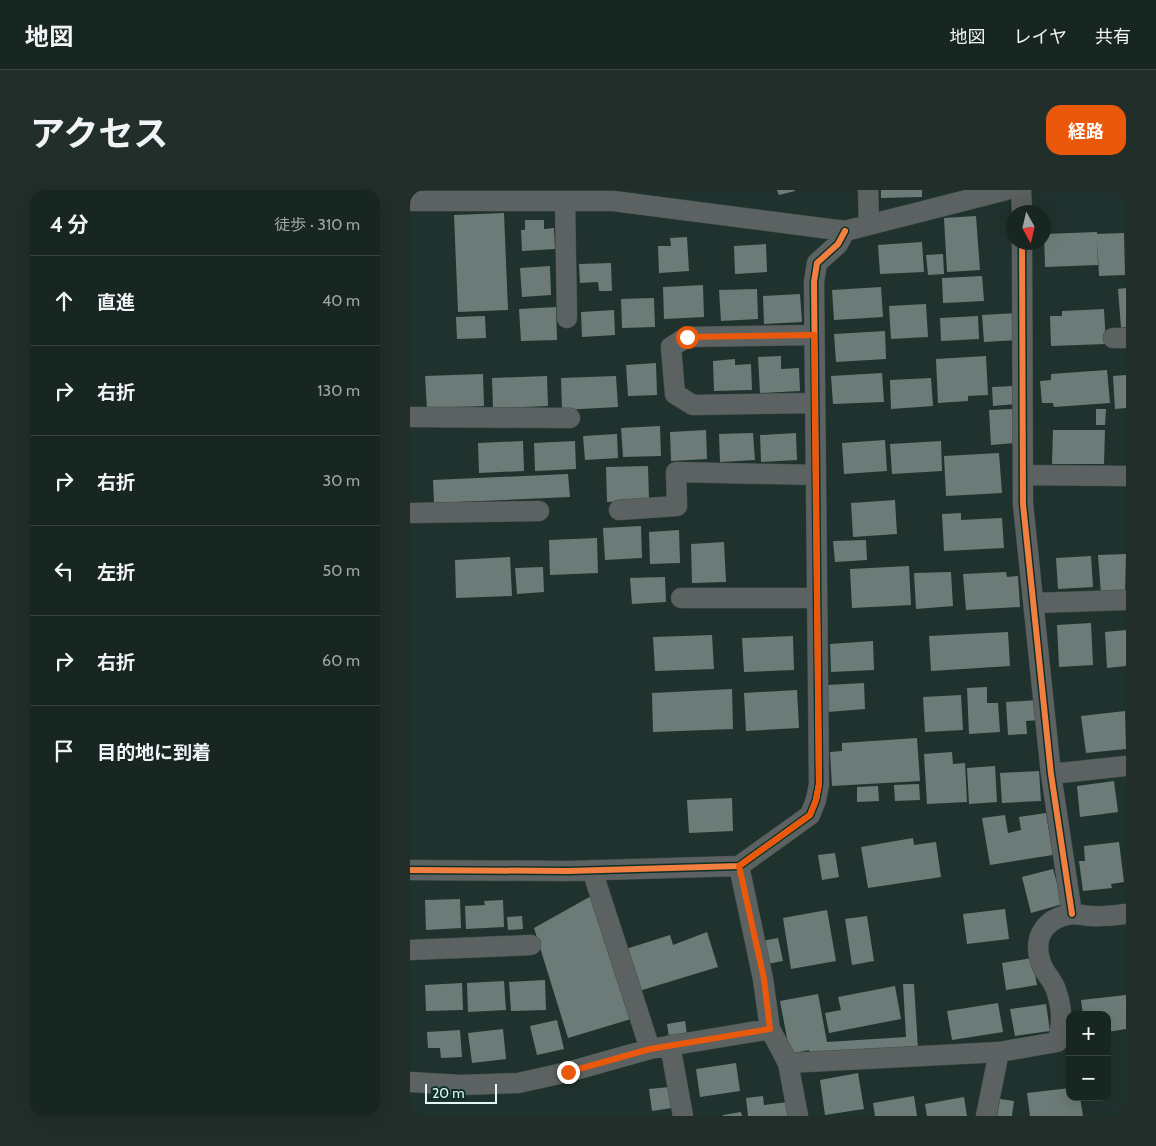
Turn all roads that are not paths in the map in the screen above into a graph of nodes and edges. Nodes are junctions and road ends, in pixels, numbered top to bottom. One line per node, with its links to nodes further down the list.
1 (868, 190): 8 (street)
2 (1006, 190): 8 (street)
3 (1021, 190): 7 (street)
4 (536, 196): 5 (street); 6 (street)
5 (410, 201)
6 (566, 202): 9 (street); 11 (street)
7 (1022, 205)
8 (869, 226): 9 (street)
9 (845, 230): 12 (street)
10 (1022, 250): 17 (street)
11 (567, 318)
12 (814, 335): 13 (street); 13 (street)
13 (815, 403): 16 (street)
14 (410, 417): 15 (street)
15 (570, 418)
16 (816, 475): 19 (street); 23 (street)
17 (1023, 475): 18 (street); 25 (street)
18 (1126, 476)
19 (619, 510)
20 (539, 511): 21 (street)
21 (410, 514)
22 (681, 598): 23 (street)
23 (817, 598): 28 (street)
24 (1126, 600): 25 (street)
25 (1034, 603): 27 (street)
26 (1126, 766): 27 (street)
27 (1051, 774): 31 (street)
28 (739, 866): 30 (street); 35 (street)
29 (410, 870): 30 (street)
30 (592, 870): 37 (street)
31 (1072, 914): 32 (street); 38 (street)
32 (1126, 914)
33 (531, 945): 34 (street)
34 (410, 950)
35 (770, 1029): 36 (street); 39 (street)
36 (670, 1045): 37 (street); 41 (street)
37 (650, 1049): 40 (street)
38 (999, 1052): 39 (street); 43 (street)
39 (788, 1063): 42 (street)
40 (410, 1082)
41 (684, 1116)
42 (798, 1116)
43 (986, 1116)

